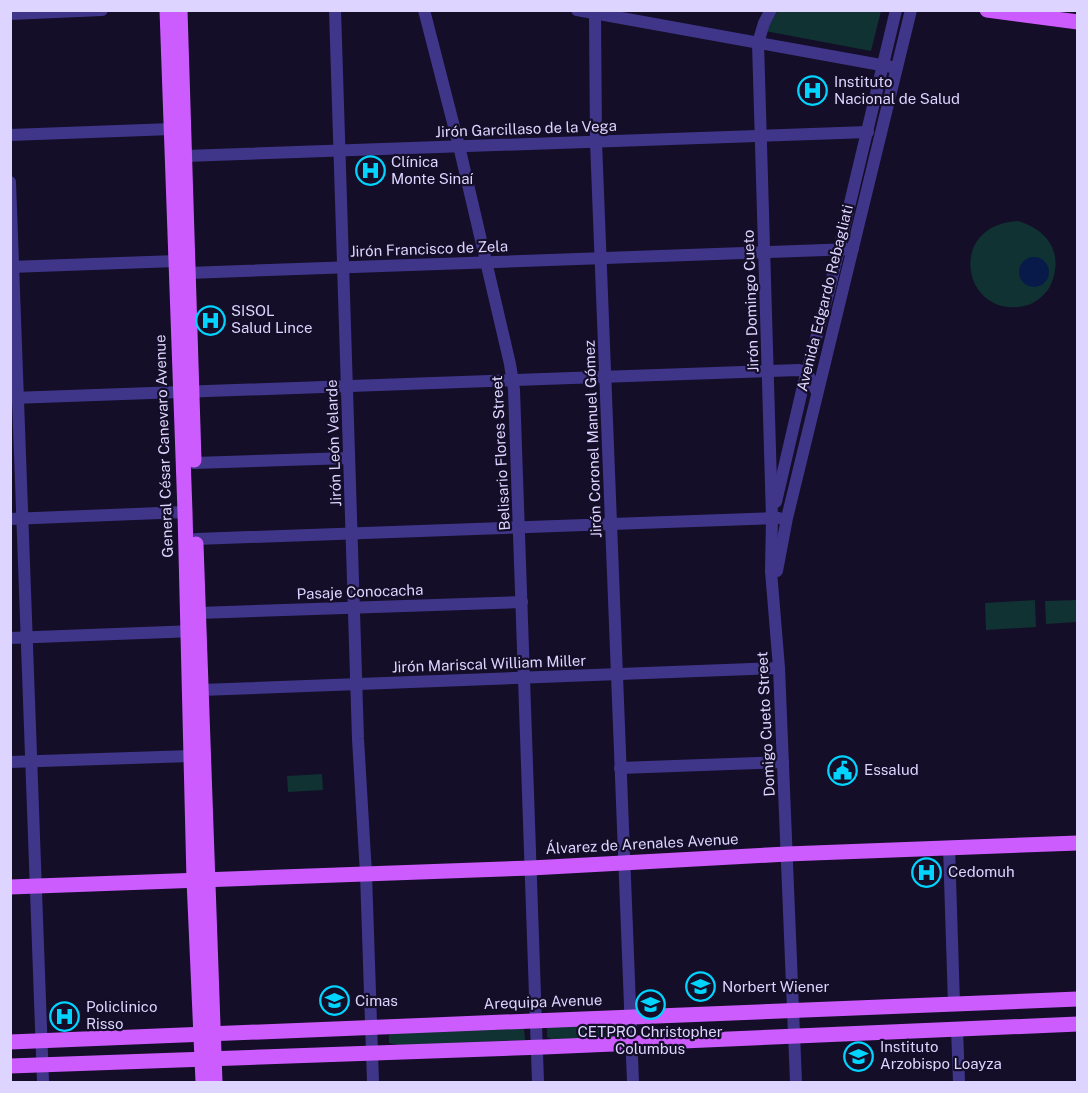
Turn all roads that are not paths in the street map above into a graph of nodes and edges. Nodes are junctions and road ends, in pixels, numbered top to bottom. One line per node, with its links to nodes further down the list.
1 (102, 10): 11 (street)
2 (167, 10): 16 (main road, General César Canevaro Avenue)
3 (180, 10): 23 (main road, General César Canevaro Avenue)
4 (335, 10): 22 (street, Jirón León Velarde)
5 (424, 10): 21 (street, Belisario Flores Street)
6 (577, 10): 12 (street)
7 (771, 10): 14 (street, Jirón Domingo Cueto)
8 (896, 10): 15 (street, Avenida Edgardo Rebagliati)
9 (911, 10): 15 (street, Avenida Edgardo Rebagliati)
10 (987, 10): 13 (main road)
11 (10, 14)
12 (595, 14): 14 (street); 20 (street, Jirón Coronel Manuel Gómez)
13 (1077, 22)
14 (758, 43): 15 (street); 19 (street, Jirón Domingo Cueto)
15 (890, 66): 17 (street, Avenida Edgardo Rebagliati); 26 (street, Avenida Edgardo Rebagliati)
16 (172, 129): 18 (street); 29 (main road, General César Canevaro Avenue)
17 (868, 132): 19 (street, Jirón Garcillaso de la Vega); 25 (street, Avenida Edgardo Rebagliati)
18 (10, 135)
19 (761, 136): 20 (street, Jirón Garcillaso de la Vega); 27 (street, Jirón Domingo Cueto)
20 (596, 142): 21 (street, Jirón Garcillaso de la Vega); 28 (street, Jirón Coronel Manuel Gómez)
21 (459, 146): 22 (street, Jirón Garcillaso de la Vega); 30 (street, Belisario Flores Street)
22 (340, 150): 23 (street, Jirón Garcillaso de la Vega); 32 (street, Jirón León Velarde)
23 (185, 156): 33 (main road, General César Canevaro Avenue)
24 (10, 182): 31 (street)
25 (839, 249): 26 (street, Jirón Francisco de Zela); 27 (street, Jirón Francisco de Zela); 35 (street, Avenida Edgardo Rebagliati)
26 (853, 249): 40 (street, Avenida Edgardo Rebagliati)
27 (764, 252): 28 (street, Jirón Francisco de Zela); 34 (street, Jirón Domingo Cueto)
28 (601, 258): 30 (street, Jirón Francisco de Zela); 36 (street, Jirón Coronel Manuel Gómez)
29 (176, 261): 31 (street); 33 (street); 39 (main road, General César Canevaro Avenue)
30 (486, 262): 32 (street, Jirón Francisco de Zela); 37 (street, Belisario Flores Street)
31 (12, 266): 41 (street)
32 (343, 267): 33 (street, Jirón Francisco de Zela); 38 (street, Jirón León Velarde)
33 (188, 273): 39 (main road, General César Canevaro Avenue)
34 (768, 371): 35 (street); 36 (street); 43 (street, Jirón Domingo Cueto)
35 (807, 373): 40 (street); 44 (street, Avenida Edgardo Rebagliati)
36 (606, 377): 37 (street); 51 (street, Jirón Coronel Manuel Gómez)
37 (513, 380): 38 (street); 52 (street, Belisario Flores Street)
38 (347, 386): 39 (street); 45 (street, Jirón León Velarde)
39 (186, 392): 41 (street); 46 (main road, General César Canevaro Avenue); 47 (main road, General César Canevaro Avenue)
40 (817, 392): 42 (street, Avenida Edgardo Rebagliati)
41 (14, 398): 50 (street)
42 (805, 445): 44 (street); 49 (street, Avenida Edgardo Rebagliati)
43 (770, 446): 44 (street); 48 (street, Jirón Domingo Cueto)
44 (789, 449): 48 (street, Avenida Edgardo Rebagliati)
45 (350, 458): 46 (street); 53 (street, Jirón León Velarde)
46 (194, 463): 54 (main road, General César Canevaro Avenue)
47 (185, 512): 50 (street); 59 (main road, General César Canevaro Avenue)
48 (772, 518): 49 (street); 51 (street); 55 (street, Jirón Domingo Cueto)
49 (787, 518): 55 (street, Avenida Edgardo Rebagliati)
50 (16, 519): 60 (street)
51 (611, 524): 52 (street); 63 (street, Jirón Coronel Manuel Gómez)
52 (520, 527): 53 (street); 56 (street, Belisario Flores Street)
53 (352, 533): 54 (street); 57 (street, Jirón León Velarde)
54 (196, 539): 58 (main road, General César Canevaro Avenue)
55 (774, 593): 62 (street, Domigo Cueto Street)
56 (522, 602): 57 (street, Pasaje Conocacha); 64 (street, Belisario Flores Street)
57 (354, 608): 58 (street, Pasaje Conocacha); 65 (street, Jirón León Velarde)
58 (198, 613): 59 (main road, General César Canevaro Avenue)
59 (193, 631): 60 (street); 66 (main road, General César Canevaro Avenue); 67 (main road, General César Canevaro Avenue)
60 (27, 637): 61 (street); 69 (street)
61 (10, 638)
62 (779, 668): 63 (street, Jirón Mariscal William Miller); 70 (street, Domigo Cueto Street)
63 (617, 674): 64 (street, Jirón Mariscal William Miller); 71 (street, Jirón Coronel Manuel Gómez)
64 (524, 678): 65 (street, Jirón Mariscal William Miller); 76 (street, Belisario Flores Street)
65 (357, 684): 66 (street, Jirón Mariscal William Miller); 77 (street, Jirón León Velarde)
66 (201, 690): 78 (main road, General César Canevaro Avenue)
67 (191, 756): 69 (street); 78 (main road, General César Canevaro Avenue)
68 (10, 762): 69 (street)
69 (31, 762): 79 (street)
70 (783, 762): 71 (street); 74 (street, Domigo Cueto Street)
71 (620, 768): 75 (street, Jirón Coronel Manuel Gómez)
72 (1077, 843): 73 (main road, Álvarez de Arenales Avenue)
73 (949, 846): 74 (main road, Álvarez de Arenales Avenue); 82 (street)
74 (787, 854): 75 (main road, Álvarez de Arenales Avenue); 83 (street, Domigo Cueto Street)
75 (624, 863): 76 (main road, Álvarez de Arenales Avenue); 84 (street, Jirón Coronel Manuel Gómez)
76 (531, 868): 77 (main road, Álvarez de Arenales Avenue); 85 (street, Belisario Flores Street)
77 (366, 874): 78 (main road, Álvarez de Arenales Avenue); 87 (street, Jirón León Velarde)
78 (201, 880): 79 (main road, Álvarez de Arenales Avenue); 89 (main road)
79 (35, 886): 80 (main road, Álvarez de Arenales Avenue); 91 (street)
80 (10, 887)
81 (1077, 999): 82 (main road, Arequipa Avenue)
82 (954, 1004): 83 (main road, Arequipa Avenue)
83 (793, 1011): 84 (main road, Arequipa Avenue); 90 (street, Domigo Cueto Street)
84 (630, 1017): 85 (main road, Arequipa Avenue); 93 (street, Jirón Coronel Manuel Gómez)
85 (536, 1021): 87 (main road, Arequipa Avenue); 94 (street, Belisario Flores Street)
86 (1077, 1024): 88 (main road)
87 (371, 1027): 89 (main road, Arequipa Avenue); 95 (street, Jirón León Velarde)
88 (957, 1029): 90 (main road); 106 (street)
89 (207, 1034): 91 (main road, Arequipa Avenue); 96 (main road)
90 (794, 1036): 93 (main road); 105 (street, Domigo Cueto Street)
91 (42, 1040): 92 (main road, Arequipa Avenue); 97 (street)
92 (10, 1042)
93 (631, 1043): 94 (main road); 104 (street, Jirón Coronel Manuel Gómez)
94 (537, 1047): 95 (main road); 103 (street, Belisario Flores Street)
95 (372, 1053): 96 (main road); 102 (street, Jirón León Velarde)
96 (208, 1059): 97 (main road); 100 (main road); 101 (main road)
97 (43, 1065): 98 (main road); 99 (street)
98 (10, 1066)
99 (43, 1083)
100 (203, 1083)
101 (215, 1083)
102 (373, 1083)
103 (538, 1083)
104 (633, 1083)
105 (796, 1083)
106 (959, 1083)

